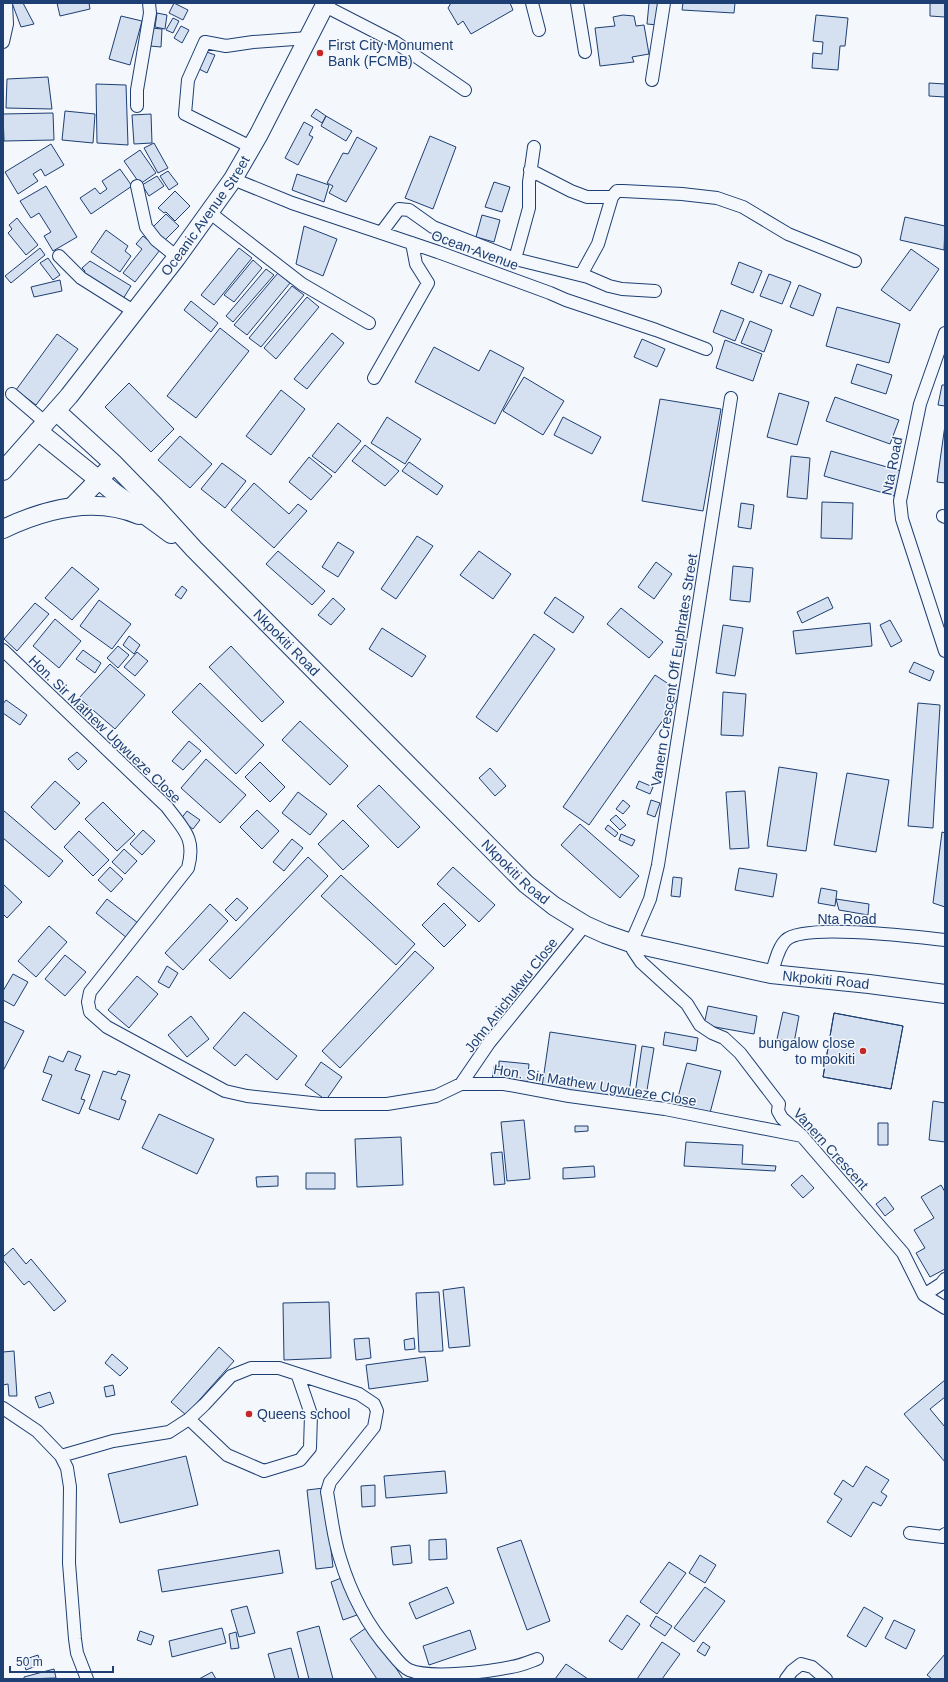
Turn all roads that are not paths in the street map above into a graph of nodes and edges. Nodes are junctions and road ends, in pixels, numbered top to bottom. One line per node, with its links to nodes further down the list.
1 (6, 3): 9 (street)
2 (149, 3): 13 (street)
3 (532, 3): 7 (street)
4 (577, 3): 10 (street)
5 (664, 3): 11 (street)
6 (325, 4): 8 (main road, Oceanic Avenue Street); 12 (street)
7 (539, 30)
8 (308, 38): 14 (main road, Oceanic Avenue Street); 14 (street)
9 (3, 42)
10 (585, 52)
11 (652, 80)
12 (465, 90)
13 (137, 106)
14 (251, 147): 17 (main road, Oceanic Avenue Street)
15 (534, 147): 16 (street)
16 (530, 170): 19 (street); 25 (street)
17 (233, 179): 20 (main road, Oceanic Avenue Street); 21 (street, Ocean Avenue)
18 (136, 186): 24 (street)
19 (612, 196): 26 (street); 27 (street)
20 (210, 212): 24 (main road, Oceanic Avenue Street); 30 (street)
21 (381, 233): 22 (street, Ocean Avenue); 25 (street)
22 (412, 243): 32 (street, Ocean Avenue); 33 (street)
23 (59, 256): 29 (street)
24 (176, 257): 29 (main road, Oceanic Avenue Street)
25 (515, 259): 27 (street)
26 (855, 261)
27 (581, 275): 28 (street)
28 (656, 291)
29 (135, 312): 36 (main road, Oceanic Avenue Street)
30 (369, 323)
31 (945, 333): 45 (street, Nta Road)
32 (706, 349)
33 (374, 378)
34 (12, 394): 36 (street)
35 (731, 398): 48 (street, Vanern Crescent Off Euphrates Street)
36 (47, 422): 37 (main road); 38 (main road, Oceanic Avenue Street); 39 (main road)
37 (114, 464): 39 (main road); 43 (main road)
38 (3, 471)
39 (99, 479): 40 (main road); 41 (main road)
40 (74, 506): 41 (main road); 42 (main road)
41 (152, 521): 43 (main road)
42 (3, 529)
43 (194, 549): 46 (main road, Nkpokiti Road)
44 (3, 650): 51 (street, Hon. Sir Mathew Ugwueze Close)
45 (945, 651)
46 (585, 925): 48 (main road, Nkpokiti Road); 51 (street, John Anichukwu Close)
47 (945, 940): 49 (street, Nta Road)
48 (631, 943): 49 (main road, Nkpokiti Road); 52 (street, Vanern Crescent)
49 (771, 974): 50 (main road, Nkpokiti Road)
50 (945, 994)
51 (461, 1084): 52 (street, Hon. Sir Mathew Ugwueze Close)
52 (802, 1136): 54 (street, Vanern Crescent)
53 (945, 1279): 54 (street)
54 (924, 1295): 55 (street)
55 (945, 1308)
56 (298, 1376): 58 (street); 58 (street); 62 (street)
57 (3, 1408): 59 (street)
58 (189, 1419): 59 (street)
59 (61, 1456): 63 (street)
60 (910, 1533): 61 (street)
61 (945, 1534)
62 (537, 1659)
63 (87, 1679)
64 (786, 1679): 65 (street)
65 (826, 1679)

